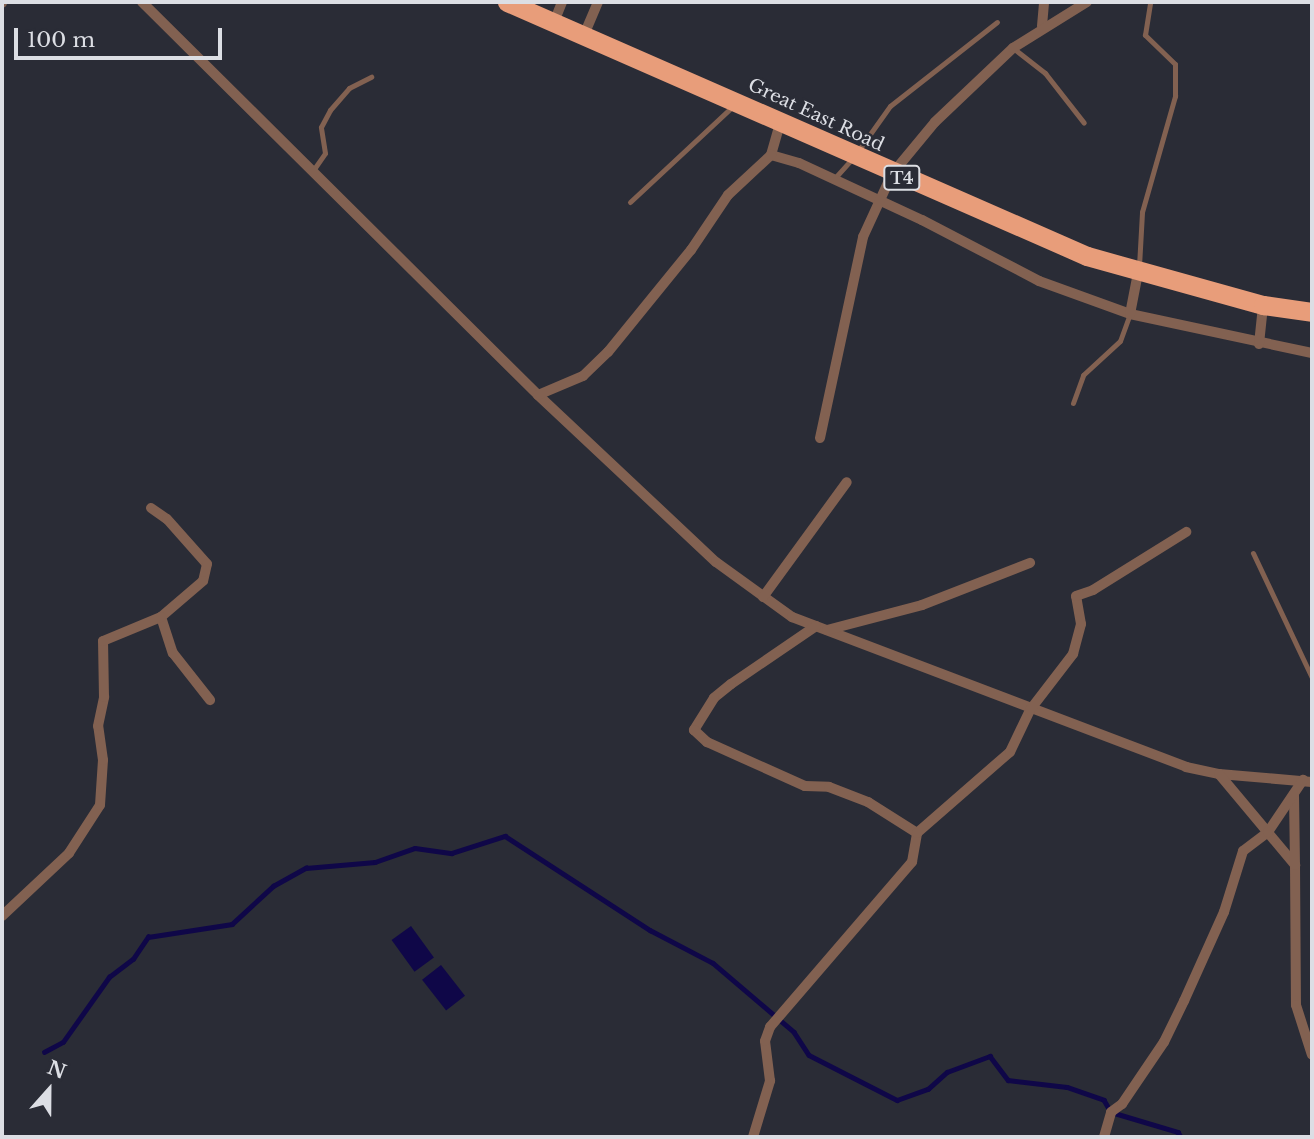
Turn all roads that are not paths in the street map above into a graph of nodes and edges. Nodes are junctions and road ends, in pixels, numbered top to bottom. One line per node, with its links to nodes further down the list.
1 (142, 2): 19 (street)
2 (508, 2): 8 (highway, Great East Road / T4)
3 (562, 2): 8 (street)
4 (598, 2): 11 (street)
5 (1044, 2): 10 (street)
6 (1087, 2): 10 (street)
7 (1150, 2): 24 (lane)
8 (554, 22): 11 (highway, Great East Road / T4)
9 (997, 22): 18 (lane)
10 (1042, 26): 12 (street)
11 (584, 35): 14 (highway, Great East Road / T4)
12 (1013, 48): 16 (lane); 20 (street)
13 (371, 78): 19 (lane)
14 (738, 102): 15 (highway, Great East Road / T4); 23 (lane)
15 (781, 121): 17 (street); 18 (highway, Great East Road / T4)
16 (1084, 123)
17 (771, 155): 21 (street); 30 (street)
18 (856, 155): 20 (highway, Great East Road / T4); 21 (lane)
19 (314, 169): 30 (street)
20 (892, 174): 22 (street); 24 (highway, Great East Road / T4)
21 (833, 180): 22 (street)
22 (878, 201): 27 (street); 32 (street)
23 (630, 202)
24 (1138, 273): 25 (highway, Great East Road / T4); 27 (street)
25 (1263, 305): 26 (highway, Great East Road / T4); 28 (street)
26 (1312, 312)
27 (1130, 314): 28 (street); 31 (lane)
28 (1259, 344): 29 (street)
29 (1312, 353)
30 (538, 395): 38 (street)
31 (1073, 402)
32 (820, 438)
33 (847, 482): 38 (street)
34 (150, 508): 39 (street)
35 (1186, 532): 43 (street)
36 (1253, 553): 41 (lane)
37 (1030, 563): 40 (street)
38 (763, 597): 40 (street)
39 (161, 617): 42 (street); 50 (street)
40 (822, 628): 43 (street); 48 (street)
41 (1312, 678)
42 (210, 700)
43 (1030, 710): 44 (street); 48 (street)
44 (1219, 774): 45 (street); 47 (street)
45 (1308, 781): 46 (street)
46 (1294, 793): 47 (street); 49 (street)
47 (1268, 832): 49 (street); 53 (street)
48 (917, 833): 52 (street)
49 (1295, 864): 51 (street)
50 (2, 916)
51 (1312, 1055)
52 (753, 1137)
53 (1104, 1137)

